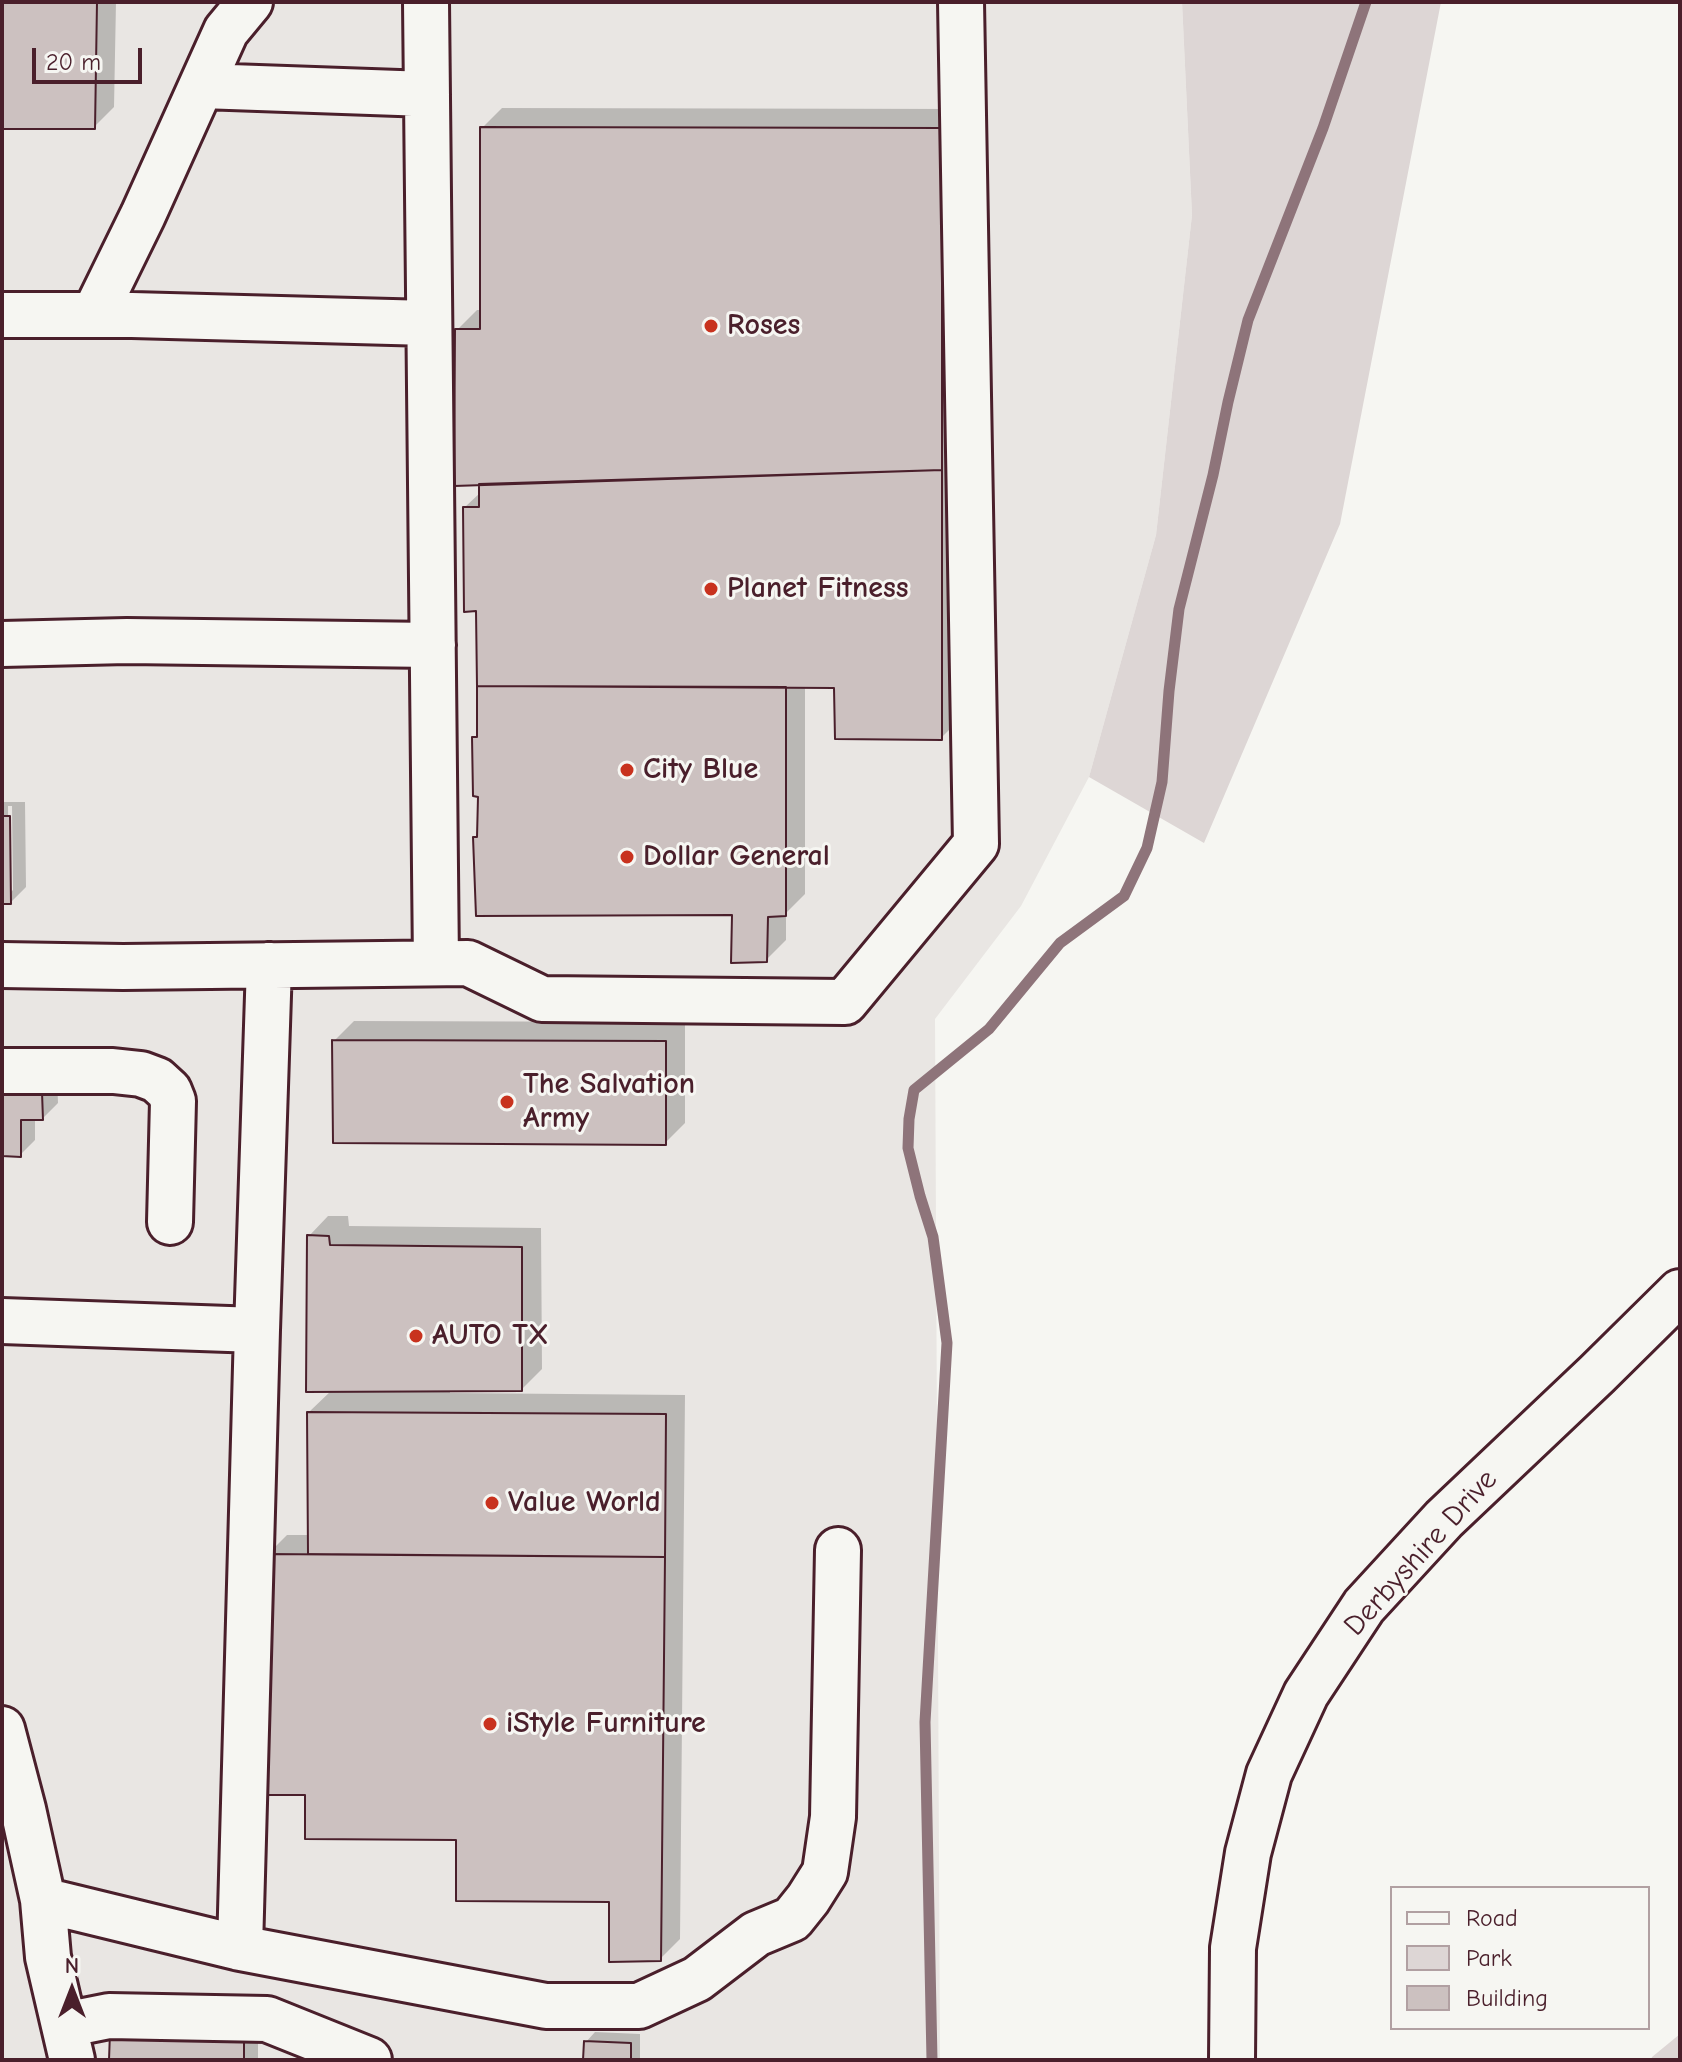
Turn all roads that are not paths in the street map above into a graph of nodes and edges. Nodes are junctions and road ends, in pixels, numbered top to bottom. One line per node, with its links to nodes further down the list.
1 (250, 2): 4 (street)
2 (426, 2): 5 (street)
3 (961, 2): 11 (street)
4 (202, 86): 5 (street); 7 (street)
5 (427, 94): 8 (street)
6 (2, 315): 7 (street)
7 (94, 315): 8 (street)
8 (429, 323): 10 (street)
9 (2, 644): 10 (street)
10 (433, 645): 11 (street)
11 (436, 963): 13 (street)
12 (2, 965): 13 (street)
13 (269, 965): 18 (street)
14 (2, 1071): 15 (street)
15 (170, 1222)
16 (1680, 1292): 25 (street, Derbyshire Drive)
17 (2, 1321): 18 (street)
18 (257, 1330): 22 (street)
19 (838, 1550): 22 (street)
20 (2, 1729): 21 (street)
21 (43, 1900): 22 (street); 23 (street)
22 (240, 1948)
23 (68, 2042): 24 (street)
24 (369, 2060)
25 (1232, 2060)

